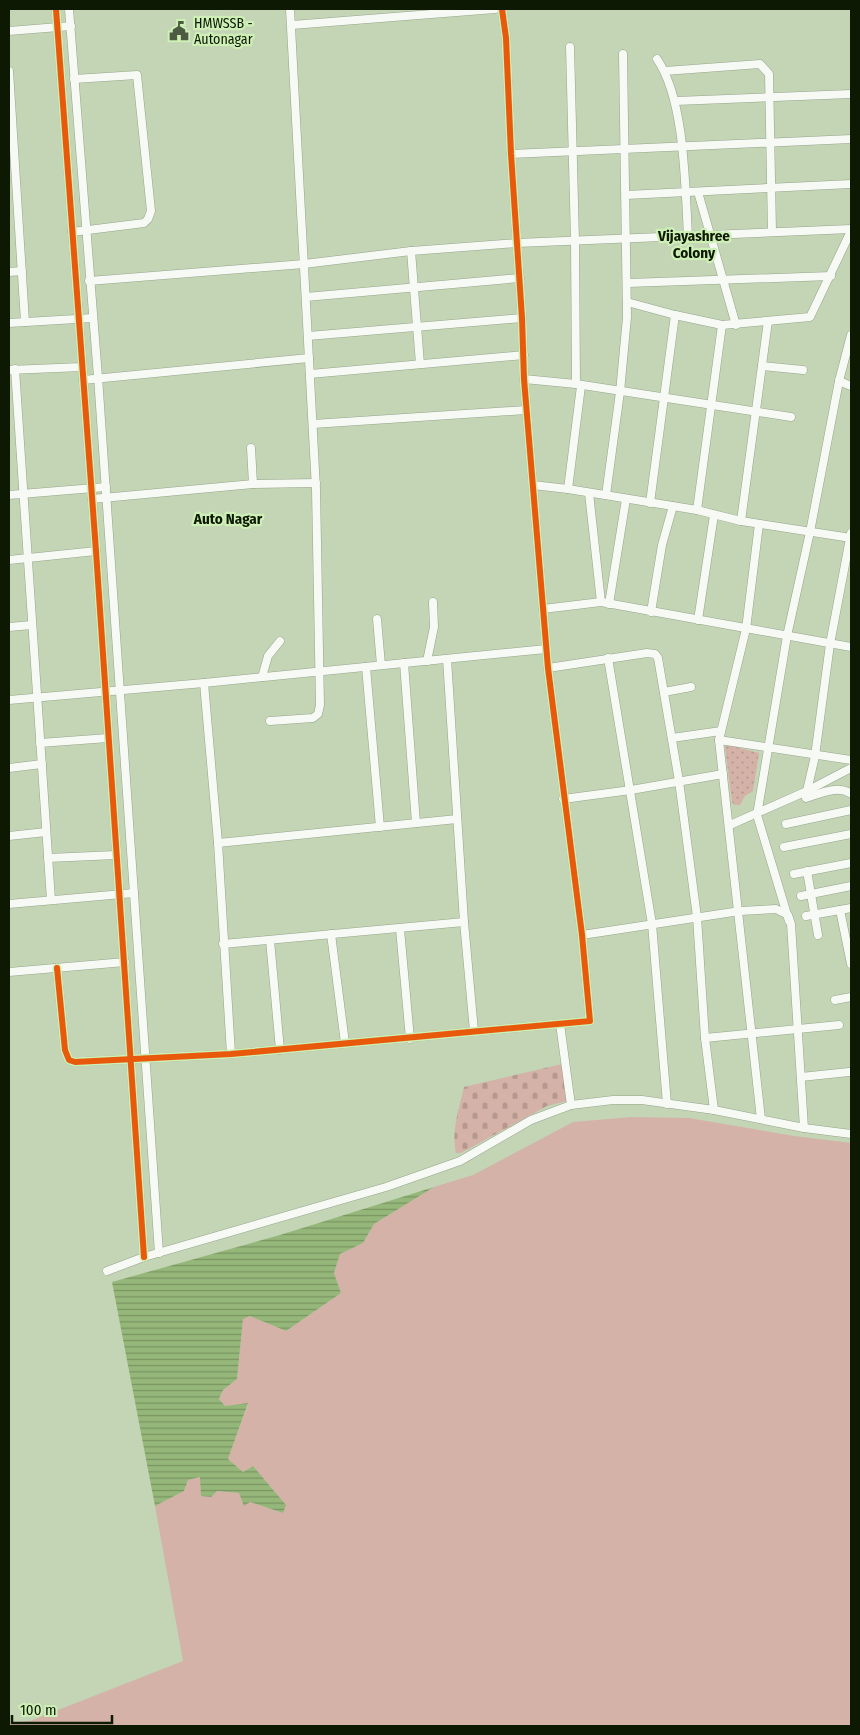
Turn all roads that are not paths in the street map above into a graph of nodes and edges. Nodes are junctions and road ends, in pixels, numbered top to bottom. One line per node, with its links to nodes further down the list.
1 (56, 9): 8 (street)
2 (69, 9): 7 (street)
3 (290, 9): 6 (street)
4 (495, 9): 6 (street)
5 (502, 9): 26 (street)
6 (292, 25): 45 (street)
7 (70, 26): 8 (street); 16 (street)
8 (57, 28): 9 (street); 37 (street)
9 (9, 31)
10 (570, 47): 25 (street)
11 (624, 54): 24 (street)
12 (657, 59): 14 (street)
13 (9, 71): 15 (street)
14 (665, 71): 18 (street); 19 (street)
15 (9, 77): 20 (street)
16 (74, 79): 35 (street); 35 (street)
17 (851, 94): 18 (street)
18 (769, 95): 19 (street); 22 (street)
19 (676, 101): 23 (street)
20 (11, 128): 27 (street)
21 (851, 139): 22 (street)
22 (770, 144): 23 (street); 29 (street)
23 (681, 148): 24 (street); 31 (street)
24 (624, 150): 25 (street); 32 (street)
25 (572, 152): 26 (street); 42 (street)
26 (511, 154): 43 (street)
27 (12, 176): 34 (street)
28 (851, 184): 29 (street)
29 (770, 188): 30 (street); 38 (street)
30 (698, 192): 31 (street); 39 (street)
31 (686, 193): 32 (street); 40 (street)
32 (626, 195): 41 (street)
33 (9, 222): 34 (street)
34 (18, 222): 46 (street)
35 (86, 230): 37 (street); 51 (street)
36 (851, 230): 38 (street); 48 (street)
37 (72, 232): 57 (street)
38 (772, 232): 39 (street)
39 (711, 235): 40 (street); 50 (street)
40 (688, 236): 41 (street)
41 (627, 238): 42 (street); 52 (street)
42 (575, 241): 43 (street); 80 (street)
43 (517, 243): 44 (street); 49 (street)
44 (411, 251): 45 (street); 53 (street)
45 (304, 264): 51 (street); 54 (street)
46 (22, 271): 47 (street); 61 (street)
47 (9, 272)
48 (831, 276): 50 (street); 60 (street)
49 (520, 278): 53 (street); 59 (street)
50 (723, 279): 52 (street); 64 (street)
51 (89, 281): 58 (street)
52 (628, 283): 55 (street)
53 (414, 288): 54 (street); 65 (street)
54 (306, 297): 67 (street)
55 (627, 302): 56 (street); 82 (street)
56 (675, 315): 63 (street); 83 (street)
57 (78, 318): 58 (street); 61 (street); 72 (street)
58 (92, 318): 76 (street)
59 (522, 318): 65 (street); 68 (street)
60 (768, 321): 64 (street); 71 (street)
61 (25, 322): 62 (street)
62 (9, 323)
63 (722, 324): 64 (street); 84 (street)
64 (736, 325)
65 (416, 327): 67 (street); 70 (street)
66 (851, 335): 79 (street)
67 (308, 336): 69 (street)
68 (524, 354): 70 (street); 77 (street)
69 (309, 358): 75 (street); 76 (street)
70 (420, 364): 75 (street)
71 (762, 366): 74 (street); 86 (street)
72 (82, 367): 73 (street); 78 (street)
73 (12, 370): 89 (street)
74 (803, 370)
75 (310, 374): 90 (street)
76 (98, 377): 78 (street); 95 (street)
77 (524, 379): 80 (street); 85 (street)
78 (83, 380): 96 (street)
79 (839, 381): 81 (street); 111 (street)
80 (578, 385): 82 (street); 97 (street)
81 (851, 386)
82 (620, 392): 83 (street); 101 (street)
83 (664, 398): 84 (street); 105 (street)
84 (710, 405): 86 (street); 107 (street)
85 (526, 410): 90 (street); 94 (street)
86 (756, 411): 87 (street); 109 (street)
87 (791, 417)
88 (9, 424): 89 (street)
89 (19, 424): 99 (street)
90 (313, 424): 92 (street)
91 (251, 448): 93 (street)
92 (316, 483): 93 (street); 137 (street)
93 (253, 484): 102 (street)
94 (533, 485): 97 (street); 118 (street)
95 (106, 487): 96 (street); 102 (street)
96 (91, 488): 99 (street); 103 (street)
97 (568, 488): 98 (street)
98 (589, 493): 101 (street); 117 (street)
99 (24, 494): 100 (street); 114 (street)
100 (9, 495)
101 (606, 495): 104 (street)
102 (106, 498): 103 (street); 141 (street)
103 (92, 499): 113 (street)
104 (626, 499): 105 (street); 117 (street)
105 (650, 503): 106 (street)
106 (673, 506): 107 (street); 119 (street)
107 (697, 510): 108 (street)
108 (714, 515): 109 (street); 121 (street)
109 (741, 521): 110 (street)
110 (758, 524): 111 (street); 124 (street)
111 (810, 532): 112 (street); 125 (street)
112 (851, 536): 127 (street)
113 (96, 551): 114 (street); 142 (street)
114 (28, 558): 115 (street); 122 (street)
115 (9, 560)
116 (433, 602): 132 (street)
117 (605, 603): 118 (street); 119 (street)
118 (543, 609): 129 (street)
119 (651, 612): 121 (street)
120 (377, 619): 134 (street)
121 (698, 620): 124 (street)
122 (32, 625): 123 (street); 144 (street)
123 (9, 627)
124 (746, 629): 125 (street); 147 (street)
125 (786, 636): 127 (street); 151 (street)
126 (280, 641): 138 (street)
127 (830, 644): 128 (street); 152 (street)
128 (851, 647)
129 (546, 649): 131 (street); 136 (street)
130 (608, 658): 136 (street); 143 (street); 159 (street)
131 (446, 659): 132 (street); 165 (street)
132 (427, 661): 133 (street)
133 (404, 663): 134 (street); 166 (street)
134 (381, 665): 135 (street)
135 (366, 667): 137 (street); 169 (street)
136 (548, 668): 162 (street)
137 (321, 671): 138 (street); 146 (street)
138 (262, 677): 139 (street)
139 (204, 683): 141 (street); 173 (street)
140 (691, 687): 143 (street)
141 (120, 689): 142 (street); 181 (street)
142 (105, 691): 144 (street); 148 (street)
143 (664, 692): 149 (street)
144 (37, 697): 145 (street); 150 (street)
145 (9, 700)
146 (270, 720)
147 (720, 736): 149 (street); 151 (street); 157 (street)
148 (108, 738): 150 (street); 175 (street)
149 (672, 738): 158 (street)
150 (40, 743): 154 (street)
151 (766, 748): 152 (street); 164 (street)
152 (815, 756): 153 (street); 160 (street)
153 (851, 760)
154 (42, 764): 155 (street); 170 (street)
155 (9, 768)
156 (851, 768): 160 (street)
157 (723, 774): 158 (street); 168 (street)
158 (679, 781): 159 (street); 191 (street)
159 (631, 790): 162 (street); 194 (street)
160 (806, 794): 161 (street); 164 (street)
161 (851, 794)
162 (563, 800): 198 (street)
163 (851, 810): 167 (street)
164 (757, 815): 168 (street); 192 (street)
165 (457, 819): 166 (street); 193 (street)
166 (416, 823): 169 (street)
167 (786, 824)
168 (730, 825): 189 (street)
169 (380, 827): 173 (street)
170 (46, 832): 172 (street); 176 (street)
171 (851, 834): 174 (street)
172 (9, 836)
173 (218, 843): 200 (street)
174 (784, 847)
175 (116, 855): 176 (street); 183 (street)
176 (48, 858): 185 (street)
177 (851, 863): 178 (street)
178 (807, 871): 179 (street); 182 (street)
179 (794, 874)
180 (851, 886): 182 (street)
181 (134, 893): 183 (street); 218 (street)
182 (811, 894): 184 (street); 190 (street)
183 (119, 895): 185 (street); 202 (street)
184 (801, 896)
185 (51, 900): 186 (street)
186 (9, 904)
187 (851, 908): 188 (street)
188 (840, 910): 190 (street); 201 (street)
189 (740, 911): 191 (street); 192 (street); 212 (street)
190 (811, 916): 197 (street)
191 (697, 917): 194 (street); 214 (street)
192 (789, 921): 210 (street)
193 (464, 922): 195 (street); 211 (street)
194 (652, 924): 198 (street); 222 (street)
195 (400, 929): 196 (street); 213 (street)
196 (331, 934): 199 (street); 215 (street)
197 (818, 934)
198 (582, 935): 208 (street)
199 (270, 940): 200 (street); 216 (street)
200 (223, 944): 217 (street)
201 (847, 949): 203 (street)
202 (125, 962): 204 (street); 219 (street)
203 (851, 964)
204 (57, 968): 205 (street); 219 (street)
205 (9, 972)
206 (851, 997): 207 (street)
207 (834, 1000)
208 (560, 1024): 211 (street); 223 (street)
209 (839, 1025): 210 (street)
210 (799, 1029): 212 (street); 221 (street)
211 (474, 1031): 213 (street)
212 (751, 1034): 214 (street); 225 (street)
213 (410, 1038): 215 (street)
214 (705, 1038): 224 (street)
215 (344, 1043): 216 (street)
216 (280, 1050): 217 (street)
217 (230, 1054): 218 (street)
218 (144, 1058): 219 (street); 228 (street)
219 (132, 1059): 229 (street)
220 (849, 1072): 221 (street)
221 (801, 1077): 226 (street)
222 (667, 1104): 223 (street); 224 (street)
223 (571, 1105): 228 (street)
224 (714, 1110): 225 (street)
225 (761, 1119): 226 (street)
226 (804, 1128): 227 (street)
227 (851, 1134)
228 (159, 1253): 229 (street)
229 (144, 1257): 230 (street)
230 (107, 1271)

